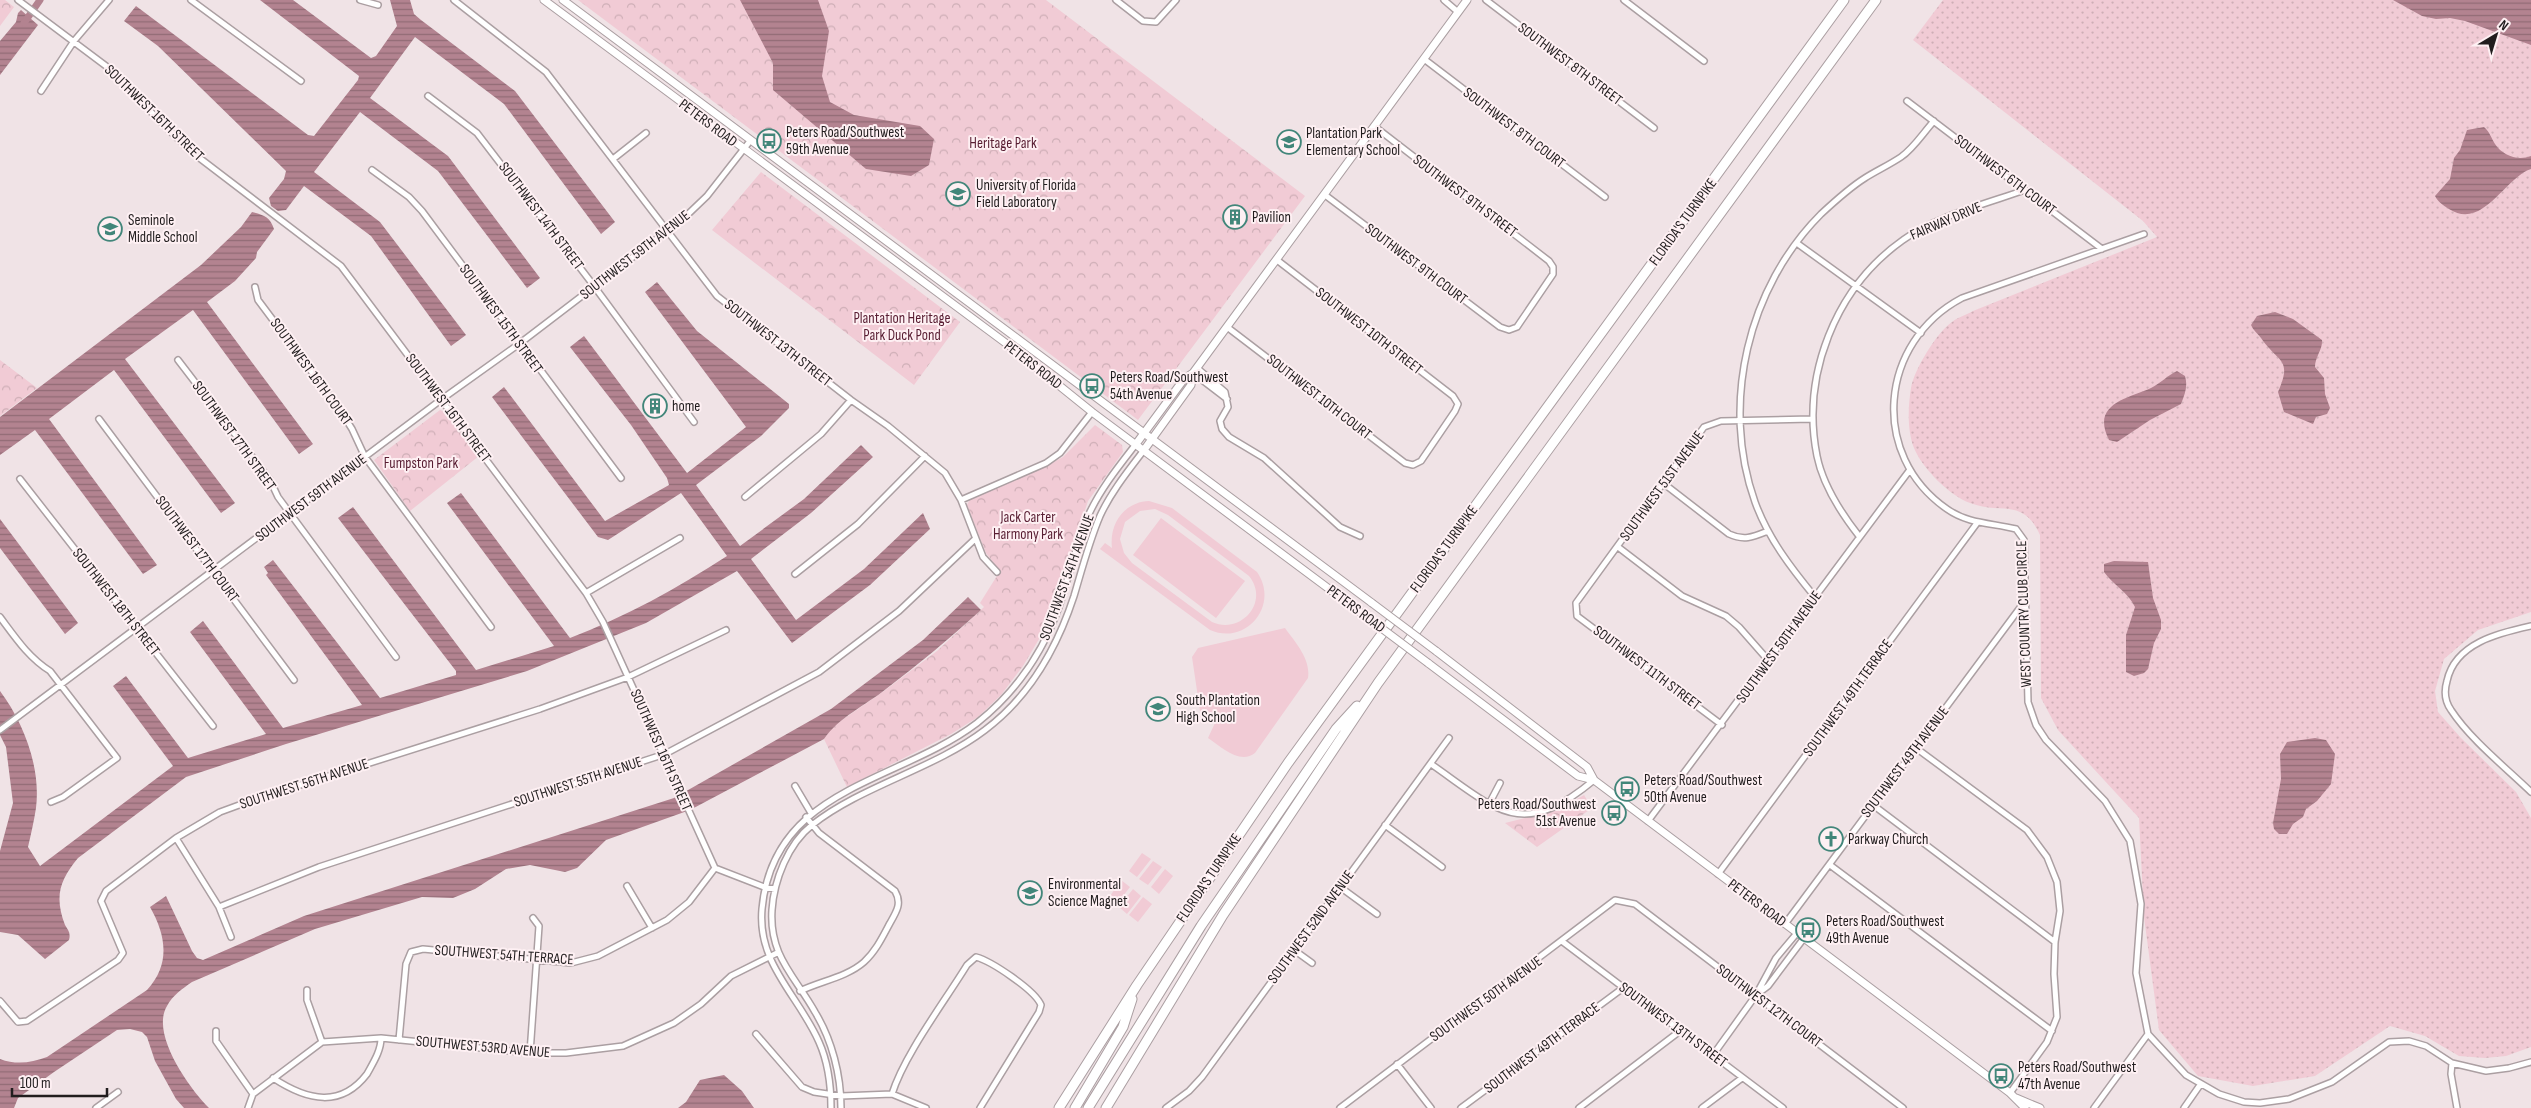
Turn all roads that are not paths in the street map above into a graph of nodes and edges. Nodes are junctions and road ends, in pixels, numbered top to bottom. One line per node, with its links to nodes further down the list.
1 (109, 0): 18 (street)
2 (191, 0): 21 (street)
3 (360, 0): 16 (street)
4 (454, 0): 31 (street, SOUTHWEST 13TH STREET)
5 (544, 0): 30 (main road, PETERS ROAD)
6 (562, 0): 29 (main road, PETERS ROAD)
7 (1116, 0): 8 (street)
8 (1176, 0)
9 (1444, 0): 17 (street)
10 (1467, 0): 17 (main road, SOUTHWEST 54TH AVENUE)
11 (1486, 0): 27 (street, SOUTHWEST 8TH STREET)
12 (1624, 0): 20 (street)
13 (1844, 0): 139 (highway, FLORIDA'S TURNPIKE)
14 (1876, 0): 94 (highway, FLORIDA'S TURNPIKE)
15 (20, 1): 18 (street, SOUTHWEST 16TH STREET)
16 (378, 5)
17 (1458, 12): 19 (main road, SOUTHWEST 54TH AVENUE)
18 (74, 41): 22 (street); 50 (street, SOUTHWEST 16TH STREET)
19 (1424, 59): 26 (main road, SOUTHWEST 54TH AVENUE); 35 (street, SOUTHWEST 8TH COURT)
20 (1704, 61)
21 (301, 81)
22 (41, 91)
23 (428, 96): 41 (street, SOUTHWEST 14TH STREET)
24 (1907, 101): 25 (street, SOUTHWEST 6TH COURT)
25 (1934, 121): 33 (street, SOUTHWEST 6TH COURT); 38 (street)
26 (1374, 126): 34 (main road, SOUTHWEST 54TH AVENUE); 45 (street, SOUTHWEST 9TH STREET)
27 (1654, 128)
28 (646, 133): 31 (street)
29 (750, 141): 30 (street, SOUTHWEST 59TH AVENUE); 57 (main road, PETERS ROAD)
30 (743, 149): 36 (street, SOUTHWEST 59TH AVENUE); 52 (main road, PETERS ROAD)
31 (613, 159): 36 (street, SOUTHWEST 13TH STREET)
32 (372, 170): 47 (street, SOUTHWEST 15TH STREET)
33 (2025, 190): 39 (street, SOUTHWEST 6TH COURT); 43 (street, FAIRWAY DRIVE)
34 (1325, 195): 40 (main road, SOUTHWEST 54TH AVENUE); 45 (street, SOUTHWEST 9TH COURT)
35 (1605, 197)
36 (666, 231): 41 (street, SOUTHWEST 59TH AVENUE); 51 (street, SOUTHWEST 13TH STREET)
37 (2144, 234): 39 (street, WEST COUNTRY CLUB CIRCLE)
38 (1798, 244): 43 (street); 55 (street)
39 (2102, 249): 46 (street, WEST COUNTRY CLUB CIRCLE)
40 (1277, 260): 44 (main road, SOUTHWEST 54TH AVENUE); 63 (street, SOUTHWEST 10TH STREET)
41 (594, 286): 47 (street, SOUTHWEST 59TH AVENUE); 56 (street, SOUTHWEST 14TH STREET)
42 (255, 287): 62 (street, SOUTHWEST 16TH COURT)
43 (1857, 287): 46 (street); 53 (street, FAIRWAY DRIVE)
44 (1227, 327): 49 (main road, SOUTHWEST 54TH AVENUE); 63 (street, SOUTHWEST 10TH COURT)
45 (1509, 330)
46 (1921, 333): 64 (street, WEST COUNTRY CLUB CIRCLE)
47 (519, 344): 50 (street, SOUTHWEST 59TH AVENUE); 65 (street, SOUTHWEST 15TH STREET)
48 (178, 360): 70 (street, SOUTHWEST 17TH STREET)
49 (1195, 370): 57 (main road, SOUTHWEST 54TH AVENUE); 58 (main road, SOUTHWEST 54TH AVENUE); 73 (street)
50 (442, 399): 62 (street, SOUTHWEST 59TH AVENUE); 81 (street, SOUTHWEST 16TH STREET)
51 (851, 400): 61 (street, SOUTHWEST 13TH STREET); 68 (street)
52 (1092, 412): 59 (main road, PETERS ROAD); 69 (street)
53 (1812, 418): 55 (street, SOUTHWEST 51ST AVENUE); 74 (street, FAIRWAY DRIVE)
54 (99, 419): 78 (street, SOUTHWEST 17TH COURT)
55 (1740, 420): 67 (street, SOUTHWEST 51ST AVENUE); 72 (street)
56 (694, 422)
57 (1143, 435): 58 (main road, PETERS ROAD); 59 (main road, SOUTHWEST 54TH AVENUE)
58 (1151, 440): 60 (main road, SOUTHWEST 54TH AVENUE); 103 (main road, PETERS ROAD, bridge)
59 (1136, 444): 60 (main road, PETERS ROAD); 110 (street, SOUTHWEST 54TH AVENUE)
60 (1144, 450): 103 (main road, PETERS ROAD, bridge); 112 (street, SOUTHWEST 54TH AVENUE)
61 (925, 456): 69 (street, SOUTHWEST 13TH STREET); 80 (street)
62 (365, 457): 70 (street, SOUTHWEST 59TH AVENUE); 87 (street, SOUTHWEST 16TH COURT)
63 (1413, 464)
64 (1909, 472): 71 (street, WEST COUNTRY CLUB CIRCLE); 74 (street, SOUTHWEST 50TH AVENUE)
65 (621, 478)
66 (20, 479): 88 (street, SOUTHWEST 18TH STREET)
67 (1663, 483): 72 (street); 77 (street, SOUTHWEST 51ST AVENUE)
68 (744, 497)
69 (961, 500): 76 (street, SOUTHWEST 13TH STREET)
70 (291, 514): 78 (street, SOUTHWEST 59TH AVENUE); 90 (street, SOUTHWEST 17TH STREET)
71 (1977, 523): 83 (street, WEST COUNTRY CLUB CIRCLE); 118 (street, SOUTHWEST 49TH TERRACE)
72 (1768, 530): 82 (street)
73 (1360, 536)
74 (1859, 536): 82 (street, SOUTHWEST 50TH AVENUE)
75 (680, 538): 81 (street)
76 (974, 540): 79 (street, SOUTHWEST 13TH STREET); 101 (street, SOUTHWEST 55TH AVENUE)
77 (1618, 548): 84 (street, SOUTHWEST 51ST AVENUE); 91 (street)
78 (214, 570): 88 (street, SOUTHWEST 59TH AVENUE); 93 (street, SOUTHWEST 17TH COURT)
79 (997, 572)
80 (795, 574)
81 (586, 593): 92 (street, SOUTHWEST 16TH STREET)
82 (1815, 597): 91 (street, SOUTHWEST 50TH AVENUE)
83 (2025, 600): 100 (street, SOUTHWEST 49TH AVENUE); 149 (street, WEST COUNTRY CLUB CIRCLE)
84 (1575, 610): 96 (street, SOUTHWEST 11TH STREET)
85 (0, 617): 95 (street)
86 (2531, 626): 106 (street)
87 (491, 627)
88 (136, 628): 95 (street, SOUTHWEST 59TH AVENUE); 97 (street, SOUTHWEST 18TH STREET)
89 (726, 630): 92 (street, SOUTHWEST 56TH AVENUE)
90 (396, 657)
91 (1768, 660): 96 (street, SOUTHWEST 50TH AVENUE)
92 (628, 678): 101 (street, SOUTHWEST 16TH STREET); 114 (street, SOUTHWEST 56TH AVENUE)
93 (294, 680)
94 (1378, 683): 178 (highway); 179 (highway, FLORIDA'S TURNPIKE)
95 (61, 684): 98 (street, SOUTHWEST 59TH AVENUE); 107 (street)
96 (1722, 725): 111 (street, SOUTHWEST 50TH AVENUE)
97 (213, 726)
98 (0, 730)
99 (1449, 738): 102 (street, SOUTHWEST 52ND AVENUE)
100 (1916, 748): 109 (street, SOUTHWEST 49TH AVENUE); 133 (street)
101 (665, 754): 117 (street, SOUTHWEST 16TH STREET); 124 (street, SOUTHWEST 55TH AVENUE)
102 (1431, 764): 108 (street); 113 (street, SOUTHWEST 52ND AVENUE)
103 (1594, 780): 108 (street); 111 (main road, PETERS ROAD)
104 (1500, 783): 108 (street)
105 (795, 786): 110 (street)
106 (2531, 792)
107 (51, 802)
108 (1489, 804)
109 (1873, 805): 115 (street, SOUTHWEST 49TH AVENUE); 133 (street)
110 (808, 815): 112 (street); 120 (street, SOUTHWEST 54TH AVENUE)
111 (1648, 822): 118 (main road, PETERS ROAD)
112 (812, 825): 122 (street, SOUTHWEST 54TH AVENUE); 142 (street)
113 (1386, 825): 116 (street); 121 (street, SOUTHWEST 52ND AVENUE)
114 (176, 838): 124 (street); 144 (street, SOUTHWEST 56TH AVENUE)
115 (1830, 865): 127 (street, SOUTHWEST 49TH AVENUE); 147 (street)
116 (1442, 867)
117 (716, 868): 120 (street); 128 (street, SOUTHWEST 54TH TERRACE)
118 (1718, 874): 127 (main road, PETERS ROAD)
119 (627, 886): 128 (street)
120 (764, 887): 122 (street); 136 (street, SOUTHWEST 54TH AVENUE)
121 (1340, 887): 125 (street); 134 (street, SOUTHWEST 52ND AVENUE)
122 (775, 889): 135 (street)
123 (1635, 904): 132 (street, SOUTHWEST 50TH AVENUE); 143 (street, SOUTHWEST 12TH COURT)
124 (219, 907): 130 (street)
125 (1377, 914)
126 (533, 918): 137 (street)
127 (1786, 924): 129 (main road, PETERS ROAD)
128 (652, 928): 137 (street, SOUTHWEST 54TH TERRACE)
129 (1797, 933): 131 (main road, PETERS ROAD); 143 (street)
130 (231, 937)
131 (1804, 938): 143 (street); 166 (main road, PETERS ROAD)
132 (1562, 942): 140 (street, SOUTHWEST 13TH STREET); 157 (street, SOUTHWEST 50TH AVENUE)
133 (2056, 942): 147 (street)
134 (1294, 950): 138 (street); 180 (street, SOUTHWEST 52ND AVENUE)
135 (777, 953): 136 (street, SOUTHWEST 53RD AVENUE); 142 (street)
136 (768, 957): 153 (street, SOUTHWEST 53RD AVENUE); 162 (street, SOUTHWEST 54TH AVENUE)
137 (538, 960): 151 (street, SOUTHWEST 54TH TERRACE); 153 (street)
138 (1312, 963)
139 (1137, 985): 176 (highway, FLORIDA'S TURNPIKE); 177 (highway)
140 (1623, 988): 146 (street, SOUTHWEST 13TH STREET); 183 (street, SOUTHWEST 49TH TERRACE)
141 (307, 990): 152 (street)
142 (800, 991): 165 (street)
143 (1756, 995): 154 (street); 187 (street, SOUTHWEST 12TH COURT)
144 (0, 1001)
145 (216, 1030): 163 (street)
146 (1680, 1030): 154 (street, SOUTHWEST 13TH STREET); 184 (street)
147 (2052, 1031): 166 (street)
148 (756, 1034): 162 (street)
149 (2148, 1034): 160 (street); 190 (street)
150 (381, 1038): 151 (street, SOUTHWEST 53RD AVENUE); 152 (street, SOUTHWEST 53RD AVENUE); 167 (street)
151 (399, 1040): 153 (street, SOUTHWEST 53RD AVENUE)
152 (322, 1042): 158 (street)
153 (530, 1053)
154 (1713, 1056): 159 (street, SOUTHWEST 13TH STREET)
155 (2531, 1062): 156 (street)
156 (2452, 1063): 169 (street); 192 (street)
157 (1398, 1064): 181 (street, SOUTHWEST 50TH AVENUE); 182 (street)
158 (274, 1078): 163 (street); 168 (street)
159 (1742, 1078): 185 (street); 186 (street, SOUTHWEST 13TH STREET)
160 (2200, 1085): 169 (street); 191 (street)
161 (118, 1092): 170 (street)
162 (831, 1093): 165 (street); 172 (street, SOUTHWEST 54TH AVENUE)
163 (253, 1094): 171 (street)
164 (892, 1094): 165 (street); 174 (street); 175 (street)
165 (841, 1096): 173 (street)
166 (2013, 1096): 188 (main road, PETERS ROAD); 189 (main road, PETERS ROAD)
167 (336, 1104)
168 (323, 1105)
169 (2261, 1106)
170 (96, 1108)
171 (248, 1108)
172 (831, 1108)
173 (841, 1108)
174 (926, 1108)
175 (980, 1108)
176 (1058, 1108)
177 (1075, 1108)
178 (1088, 1108)
179 (1106, 1108)
180 (1166, 1108)
181 (1340, 1108)
182 (1431, 1108)
183 (1461, 1108)
184 (1579, 1108)
185 (1702, 1108)
186 (1783, 1108)
187 (1903, 1108)
188 (2025, 1108)
189 (2040, 1108)
190 (2094, 1108)
191 (2184, 1108)
192 (2457, 1108)

